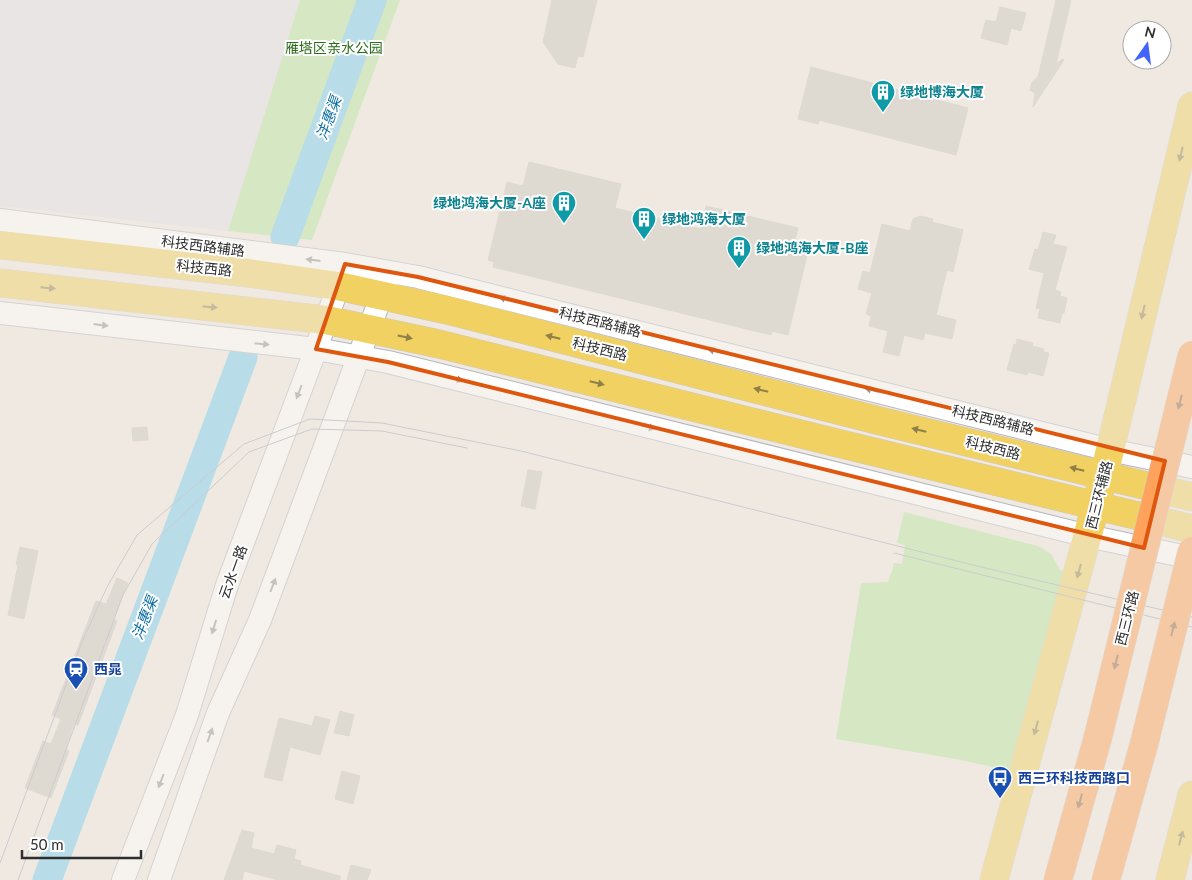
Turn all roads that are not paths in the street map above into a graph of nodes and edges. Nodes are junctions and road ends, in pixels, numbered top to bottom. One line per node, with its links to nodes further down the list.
1 (1192, 106): 13 (main road, 西三环辅路, one-way to 13)
2 (0, 220): 4 (street, 科技西路辅路, one-way to 2)
3 (0, 245): 4 (main road, 科技西路)
4 (342, 275): 6 (main road, 科技西路); 8 (street, 云水一路)
5 (0, 283): 8 (main road, one-way to 8)
6 (386, 284): 9 (street); 13 (main road, 科技西路, one-way to 6)
7 (0, 313): 10 (street, one-way to 10)
8 (326, 320): 9 (main road); 10 (street, 云水一路)
9 (369, 329): 12 (street); 16 (main road, one-way to 16)
10 (316, 349): 12 (street); 22 (street, 云水一路, one-way to 22)
11 (1192, 355): 25 (highway, 西三环路, one-way to 25, bridge)
12 (359, 357): 18 (street, one-way to 18); 23 (street, one-way to 12)
13 (1107, 463): 14 (street); 15 (main road, 科技西路); 16 (main road, 西三环辅路)
14 (1192, 467)
15 (1192, 497)
16 (1096, 506): 17 (main road); 18 (main road, 西三环辅路)
17 (1192, 529)
18 (1088, 536): 20 (street); 24 (main road, 西三环辅路, one-way to 24)
19 (1192, 551): 26 (highway, one-way to 19, bridge)
20 (1192, 558)
21 (1192, 795): 27 (main road, one-way to 21)
22 (123, 880)
23 (159, 880)
24 (994, 880)
25 (1058, 880)
26 (1106, 880)
27 (1170, 880)

